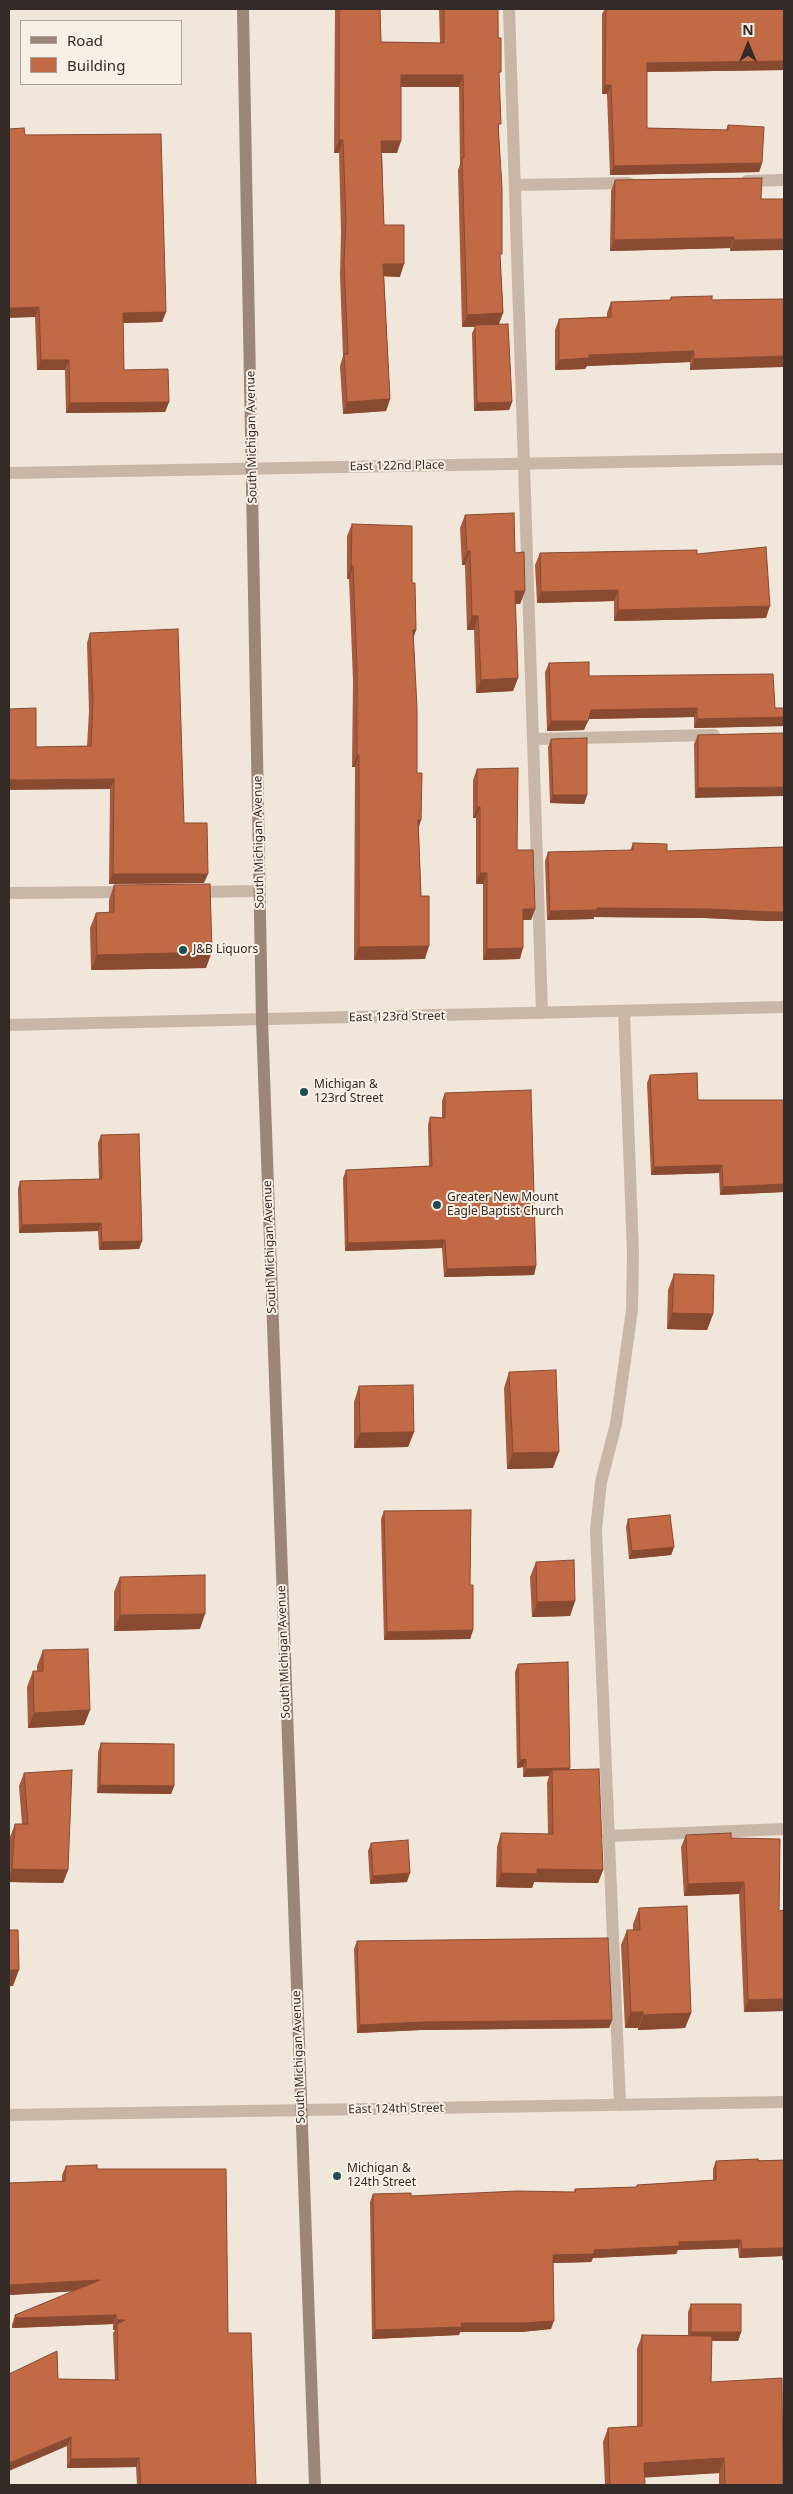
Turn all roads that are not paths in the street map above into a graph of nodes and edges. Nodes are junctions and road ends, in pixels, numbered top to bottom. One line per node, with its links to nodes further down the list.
1 (243, 9): 9 (main road, South Michigan Avenue)
2 (508, 9): 6 (street)
3 (784, 180): 4 (street)
4 (734, 181)
5 (645, 182): 6 (street)
6 (515, 185): 8 (street)
7 (784, 458): 8 (street, East 122nd Place)
8 (523, 464): 9 (street, East 122nd Place); 12 (street)
9 (252, 468): 10 (street, East 122nd Place); 13 (main road, South Michigan Avenue)
10 (9, 473)
11 (726, 735): 12 (street)
12 (533, 739): 19 (street)
13 (259, 891): 15 (street); 20 (main road, South Michigan Avenue)
14 (142, 892): 16 (street)
15 (180, 892)
16 (9, 893)
17 (784, 1007): 18 (street, East 123rd Street)
18 (624, 1011): 19 (street, East 123rd Street); 23 (street)
19 (542, 1013): 20 (street, East 123rd Street)
20 (262, 1020): 21 (street, East 123rd Street); 26 (main road, South Michigan Avenue)
21 (9, 1025)
22 (784, 1829): 23 (street)
23 (608, 1836): 25 (street)
24 (784, 2102): 25 (street, East 124th Street)
25 (620, 2105): 26 (street, East 124th Street)
26 (300, 2110): 27 (street, East 124th Street); 28 (main road, South Michigan Avenue)
27 (9, 2115)
28 (315, 2485)

